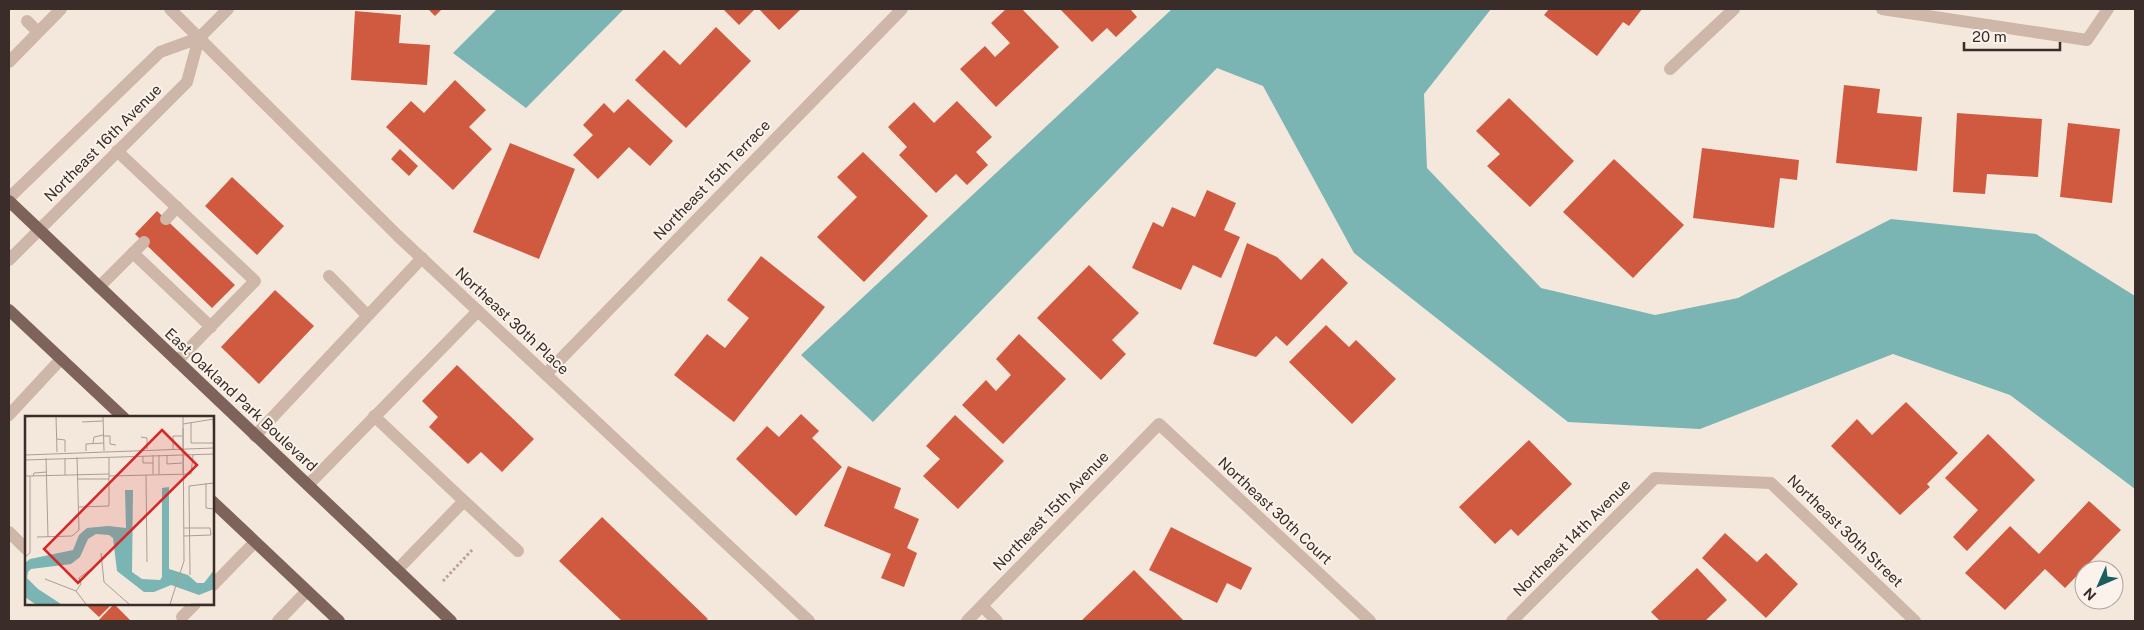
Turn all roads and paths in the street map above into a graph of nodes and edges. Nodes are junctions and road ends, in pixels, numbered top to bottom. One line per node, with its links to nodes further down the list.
1 (61, 9): 9 (street)
2 (170, 9): 10 (street, Northeast 30th Place)
3 (228, 9): 10 (street, Northeast 16th Avenue)
4 (902, 9): 30 (street, Northeast 15th Terrace)
5 (1734, 9): 12 (street)
6 (1882, 9): 7 (street)
7 (2108, 9)
8 (27, 22): 9 (street)
9 (38, 32): 11 (street)
10 (200, 38): 13 (street, Northeast 16th Avenue); 14 (street, Northeast 16th Avenue); 20 (street, Northeast 30th Place)
11 (9, 62)
12 (1670, 68)
13 (117, 151): 15 (street); 17 (street, Northeast 16th Avenue)
14 (9, 200): 17 (main road, East Oakland Park Boulevard)
15 (177, 207): 16 (street); 27 (street)
16 (166, 219)
17 (39, 230): 21 (street, Northeast 16th Avenue); 23 (main road, East Oakland Park Boulevard)
18 (144, 242): 19 (street)
19 (133, 253): 23 (street); 27 (street)
20 (422, 258): 25 (street, Northeast 30th Place); 26 (street)
21 (9, 260)
22 (329, 276): 26 (street)
23 (99, 287): 29 (main road, East Oakland Park Boulevard)
24 (9, 310): 28 (main road)
25 (478, 311): 30 (street, Northeast 30th Place); 33 (street)
26 (367, 315): 35 (street)
27 (211, 327): 29 (street)
28 (61, 359): 31 (street); 32 (main road)
29 (177, 361): 35 (main road, East Oakland Park Boulevard)
30 (546, 374): 55 (street, Northeast 30th Place)
31 (9, 415)
32 (122, 416)
33 (374, 416): 37 (street); 38 (street)
34 (1159, 424): 50 (street, Northeast 15th Avenue); 58 (street, Northeast 30th Court)
35 (255, 436): 37 (main road, East Oakland Park Boulevard)
36 (1655, 478): 59 (street, Northeast 14th Avenue); 60 (street, Northeast 30th Street)
37 (308, 485): 45 (main road, East Oakland Park Boulevard)
38 (464, 501): 44 (street); 45 (street)
39 (214, 504): 41 (main road)
40 (9, 532): 42 (street)
41 (255, 542): 47 (street); 48 (main road)
42 (25, 548)
43 (473, 550): 46 (path)
44 (518, 551)
45 (397, 570): 54 (main road, East Oakland Park Boulevard)
46 (443, 580)
47 (214, 584)
48 (308, 591): 52 (street); 53 (main road)
49 (194, 605): 51 (street)
50 (982, 606): 56 (street, Northeast 15th Avenue); 57 (street)
51 (182, 617)
52 (278, 621)
53 (339, 621)
54 (451, 621)
55 (809, 621)
56 (967, 621)
57 (997, 621)
58 (1370, 621)
59 (1512, 621)
60 (1915, 621)

